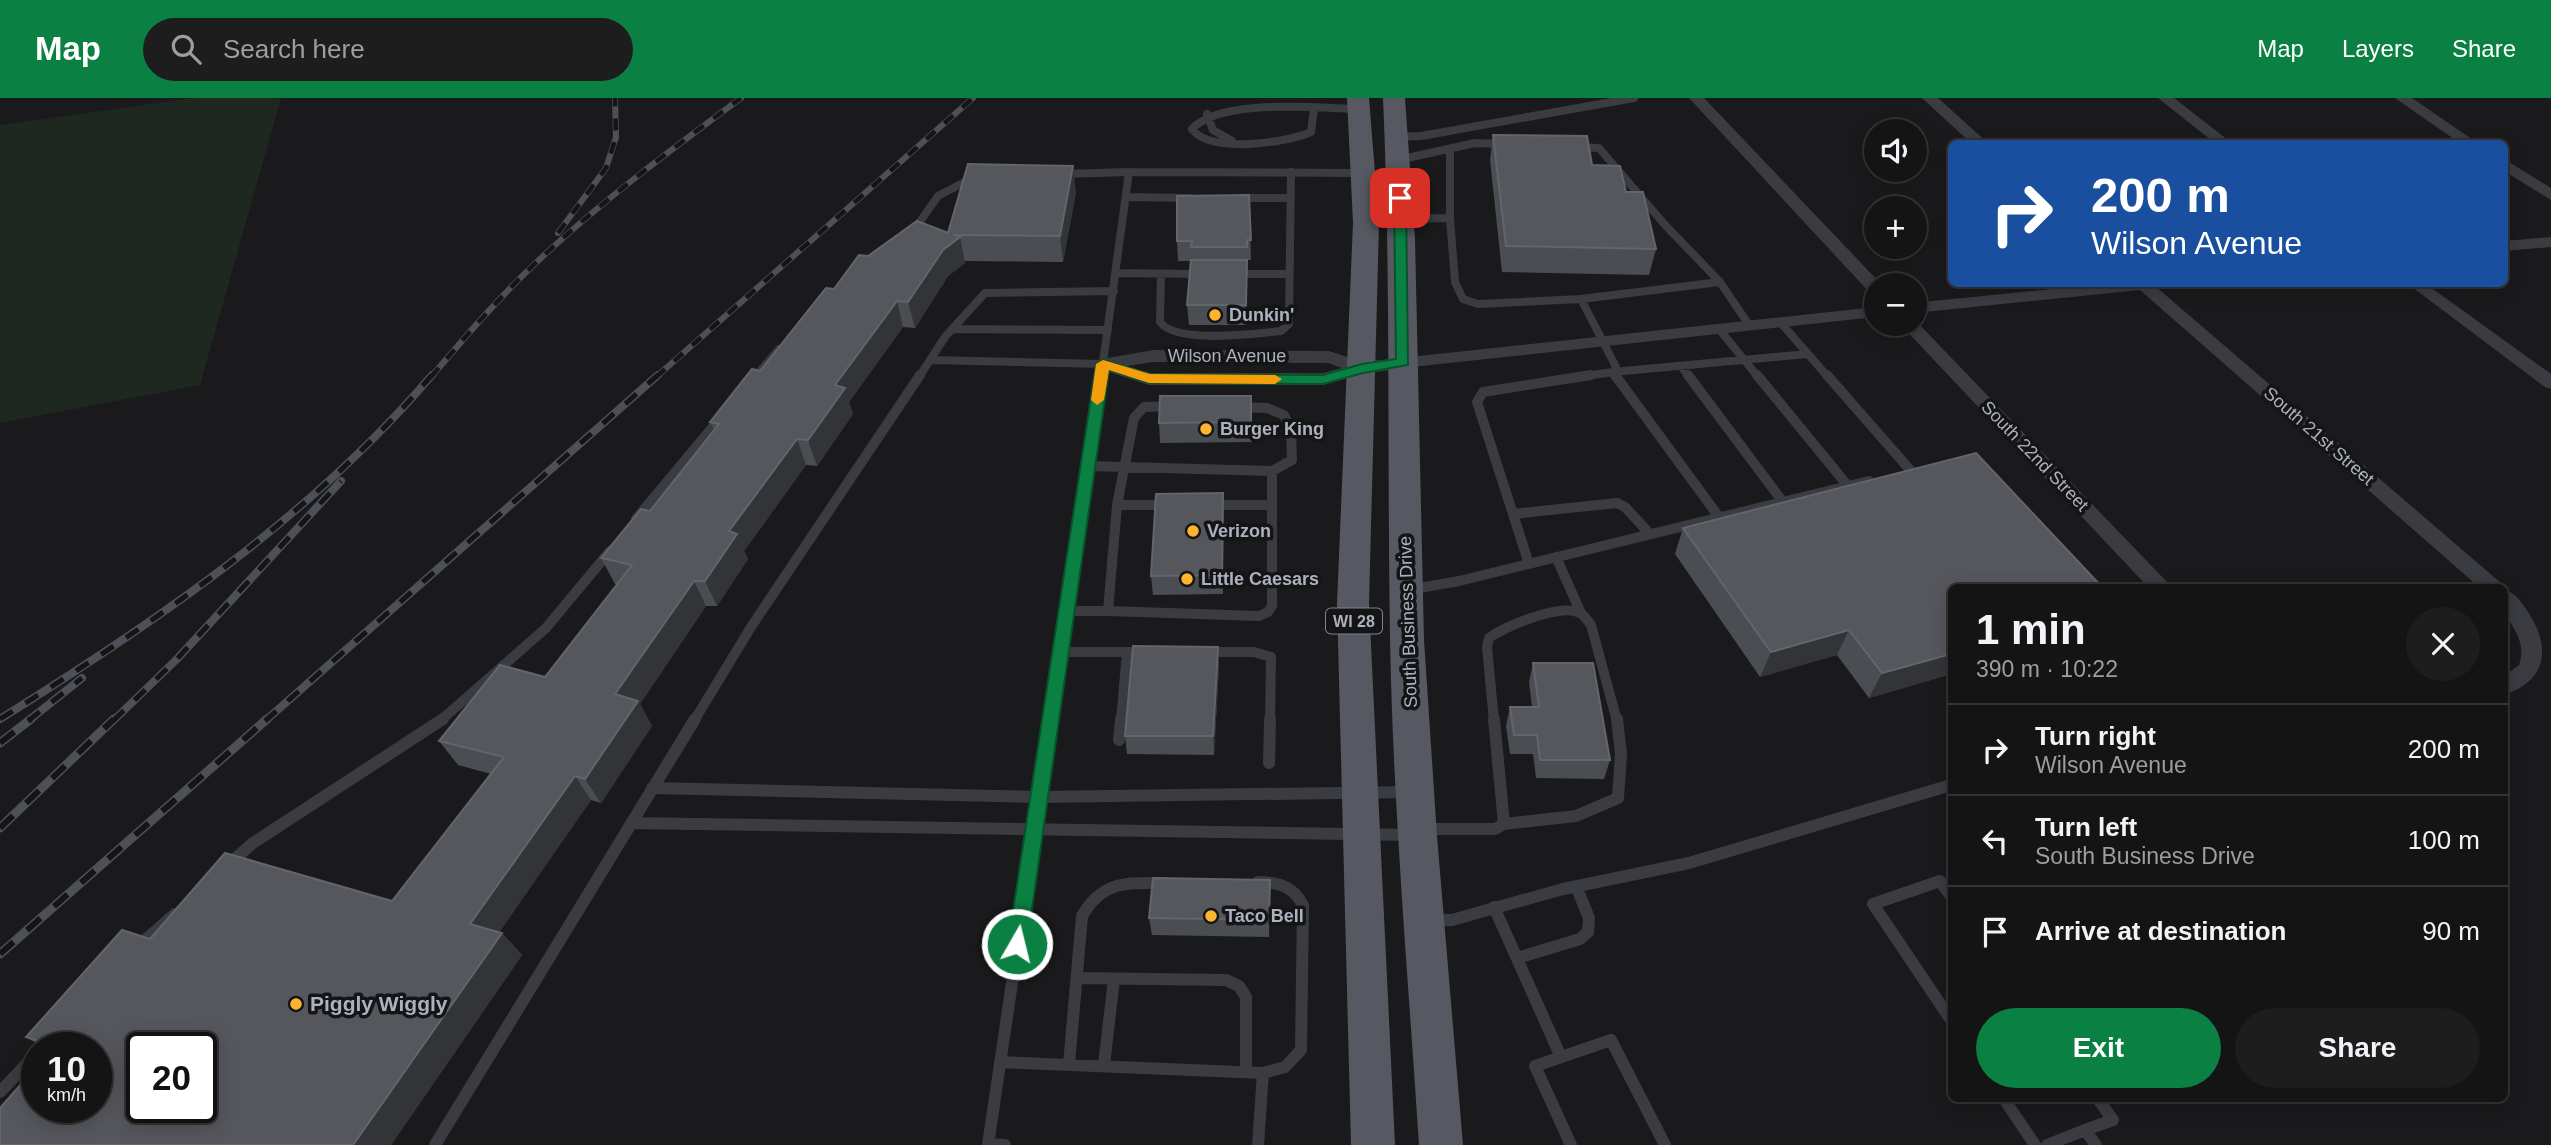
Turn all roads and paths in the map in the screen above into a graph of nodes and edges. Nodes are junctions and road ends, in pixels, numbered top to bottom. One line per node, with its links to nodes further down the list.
1 (1394, 98): 16 (main road, South Business Drive / WI 28)
2 (1634, 98): 16 (lane)
3 (1696, 98): 39 (street)
4 (1929, 98): 10 (street)
5 (2165, 98): 11 (street)
6 (2402, 98): 12 (street)
7 (1359, 104): 8 (lane); 21 (main road, WI 28)
8 (1314, 109): 9 (lane); 13 (lane)
9 (1207, 114): 13 (lane); 13 (lane)
10 (1977, 140)
11 (2221, 140)
12 (2466, 140)
13 (1233, 142)
14 (1516, 145): 17 (lane)
15 (1572, 147): 40 (lane)
16 (1398, 148): 17 (lane); 30 (main road, South Business Drive / WI 28)
17 (1450, 151): 29 (lane)
18 (2508, 167): 24 (street)
19 (1129, 172): 20 (lane); 22 (lane); 25 (lane)
20 (1291, 172): 21 (lane); 28 (lane)
21 (1364, 173): 62 (main road, WI 28)
22 (1052, 174)
23 (993, 175): 31 (lane)
24 (2551, 195)
25 (1126, 197): 26 (lane); 34 (lane)
26 (1195, 198)
27 (1222, 198): 28 (lane)
28 (1291, 198): 38 (lane)
29 (1450, 218): 30 (lane); 45 (lane)
30 (1401, 219): 59 (main road, South Business Drive / WI 28)
31 (909, 237)
32 (2551, 242): 33 (street)
33 (2508, 246)
34 (1116, 273): 35 (lane); 44 (lane)
35 (1161, 274): 36 (lane); 38 (lane)
36 (1212, 274)
37 (1225, 274): 38 (lane)
38 (1289, 274)
39 (1864, 276)
40 (1720, 282): 45 (lane); 49 (lane)
41 (2116, 287): 46 (street)
42 (2148, 287): 90 (street, South 21st Street)
43 (2420, 287): 64 (street)
44 (1114, 291): 51 (lane); 52 (lane)
45 (1581, 299): 55 (lane)
46 (1927, 307)
47 (1864, 313): 48 (street, Wilson Avenue)
48 (1780, 322): 49 (street, Wilson Avenue); 56 (lane)
49 (1749, 325): 50 (street, Wilson Avenue)
50 (1718, 328): 55 (street, Wilson Avenue); 58 (lane)
51 (953, 329): 52 (lane); 57 (lane)
52 (1108, 330): 60 (lane)
53 (791, 336): 65 (lane)
54 (1920, 336): 89 (street, South 22nd Street)
55 (1604, 341): 59 (street, Wilson Avenue); 63 (lane)
56 (1808, 354): 58 (lane); 73 (lane)
57 (930, 360): 60 (lane); 104 (lane)
58 (1744, 360): 61 (lane); 76 (lane)
59 (1403, 362): 62 (street, Wilson Avenue); 91 (main road, South Business Drive / WI 28)
60 (1103, 364): 62 (street, Wilson Avenue); 69 (lane)
61 (1681, 366): 63 (lane); 77 (lane)
62 (1362, 368): 105 (main road, WI 28)
63 (1612, 372): 82 (lane); 83 (lane)
64 (2551, 383)
65 (745, 387)
66 (1178, 406): 70 (lane)
67 (1232, 406): 72 (lane)
68 (728, 408): 84 (lane)
69 (1087, 466): 70 (lane); 93 (lane)
70 (1125, 467): 72 (lane); 78 (lane)
71 (1922, 468): 73 (lane)
72 (1272, 471): 81 (lane)
73 (1911, 471): 74 (lane)
74 (1898, 474)
75 (1886, 477): 76 (lane)
76 (1848, 486): 77 (lane)
77 (1783, 502): 83 (lane)
78 (1117, 505): 79 (lane); 94 (lane)
79 (1182, 505)
80 (1195, 505): 81 (lane)
81 (1272, 505): 94 (lane)
82 (1513, 514): 85 (lane); 88 (lane)
83 (1719, 517): 85 (lane)
84 (633, 523)
85 (1650, 534): 87 (lane)
86 (615, 544): 113 (lane)
87 (1556, 557): 88 (lane); 95 (lane)
88 (1529, 564): 91 (lane)
89 (2157, 584)
90 (2489, 584)
91 (1406, 590): 106 (main road, South Business Drive / WI 28)
92 (2508, 602): 100 (street)
93 (1066, 611): 94 (lane); 96 (lane)
94 (1108, 611)
95 (1581, 613): 109 (lane); 109 (lane)
96 (1060, 652): 97 (lane); 107 (lane)
97 (1127, 652): 98 (lane); 101 (lane)
98 (1153, 652)
99 (1191, 652): 102 (lane)
100 (2508, 685)
101 (1119, 740)
102 (1269, 763)
103 (1948, 786): 116 (lane)
104 (652, 788): 107 (lane); 108 (lane)
105 (1359, 792): 106 (lane); 107 (lane); 112 (main road, WI 28)
106 (1417, 792): 111 (main road, South Business Drive / WI 28)
107 (1039, 797): 110 (lane)
108 (631, 823): 110 (lane); 138 (lane)
109 (1504, 824): 111 (lane)
110 (1034, 829): 112 (lane); 127 (lane)
111 (1418, 832): 112 (lane); 120 (main road, South Business Drive / WI 28)
112 (1360, 834): 141 (main road, WI 28)
113 (223, 870)
114 (1247, 882): 132 (lane)
115 (1178, 883): 123 (lane)
116 (1576, 886): 119 (lane); 122 (lane)
117 (1948, 892): 125 (lane)
118 (182, 907): 121 (lane)
119 (1494, 907): 120 (lane); 122 (lane)
120 (1424, 920): 142 (main road, South Business Drive / WI 28)
121 (131, 953)
122 (1517, 958): 126 (lane)
123 (1077, 978): 124 (lane); 128 (lane)
124 (1114, 979): 129 (lane); 131 (lane)
125 (1948, 1016)
126 (1561, 1057): 143 (lane); 144 (lane)
127 (1000, 1062): 128 (lane); 137 (lane)
128 (1069, 1064): 129 (lane)
129 (1104, 1065): 131 (lane)
130 (21, 1070): 133 (lane)
131 (1246, 1072): 132 (lane)
132 (1263, 1073): 140 (lane)
133 (0, 1092)
134 (2006, 1102): 145 (lane)
135 (2100, 1102): 136 (lane)
136 (2085, 1130): 146 (lane); 147 (lane)
137 (988, 1144): 139 (lane)
138 (435, 1145)
139 (1005, 1145)
140 (1258, 1145)
141 (1373, 1145)
142 (1441, 1145)
143 (1571, 1145)
144 (1665, 1145)
145 (2035, 1145)
146 (2047, 1145)
147 (2096, 1145)

